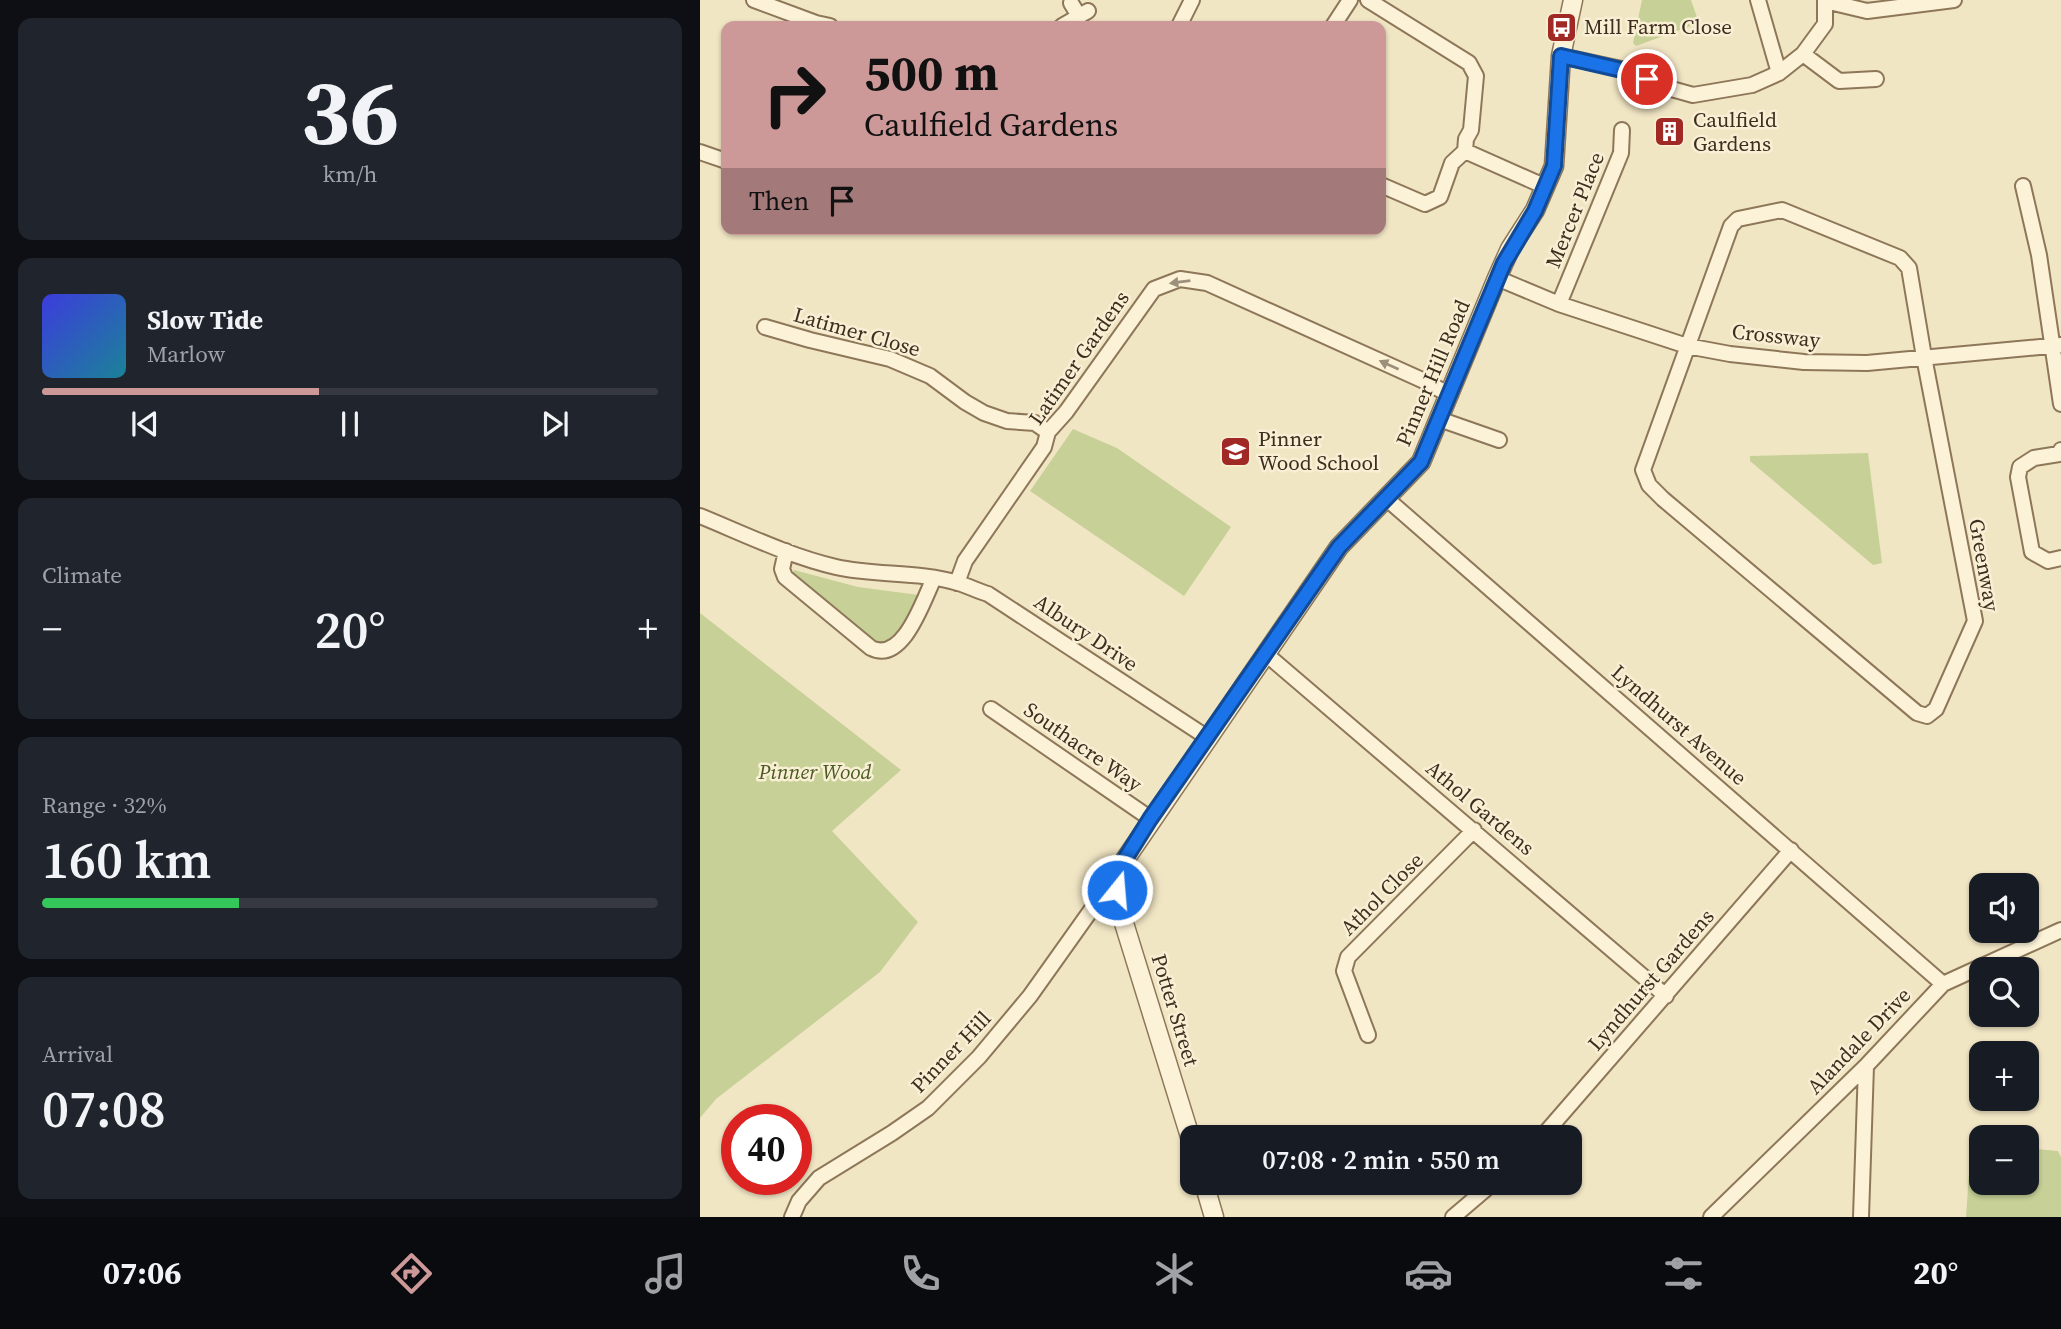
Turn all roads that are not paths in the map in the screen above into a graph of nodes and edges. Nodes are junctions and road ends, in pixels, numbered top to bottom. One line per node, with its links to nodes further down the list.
1 (754, 0): 10 (street)
2 (1192, 0): 12 (street)
3 (1350, 0): 13 (street)
4 (1368, 0): 19 (street)
5 (1573, 0): 15 (street, Pinner Hill Road)
6 (1758, 0): 16 (street)
7 (1825, 0): 8 (street); 14 (street)
8 (1954, 0)
9 (1071, 3): 11 (street)
10 (811, 21)
11 (1070, 21)
12 (1182, 21)
13 (1336, 21)
14 (1803, 54): 16 (street); 17 (street)
15 (1561, 56): 16 (street); 24 (street, Pinner Hill Road)
16 (1779, 73)
17 (1876, 79)
18 (1622, 130): 26 (street, Mercer Place)
19 (1465, 151): 23 (street); 24 (street)
20 (700, 152): 21 (street)
21 (721, 160)
22 (2023, 186): 29 (street)
23 (1386, 187)
24 (1546, 187): 25 (street, Pinner Hill Road)
25 (1497, 278): 26 (street, Crossway); 31 (street, Pinner Hill Road)
26 (1559, 303): 28 (street, Crossway)
27 (765, 327): 34 (street, Latimer Close)
28 (1687, 346): 30 (street, Crossway); 30 (street, Greenway); 30 (street, Greenway)
29 (2056, 346): 30 (street, Crossway); 32 (street)
30 (1924, 357)
31 (1450, 395): 33 (street, Pinner Hill Road); 34 (street, Latimer Gardens, one-way to 34)
32 (2061, 404)
33 (1439, 419): 35 (street); 37 (street, Pinner Hill Road)
34 (1048, 432): 42 (street, Latimer Gardens)
35 (1499, 440)
36 (2061, 450): 40 (street)
37 (1387, 499): 43 (street, Pinner Hill Road); 48 (street, Lyndhurst Avenue)
38 (700, 516): 39 (street, Albury Drive)
39 (786, 551): 41 (street, Albury Drive); 41 (street)
40 (2061, 558)
41 (934, 578): 42 (street, Albury Drive)
42 (957, 583): 45 (street, Albury Drive)
43 (1266, 654): 45 (street, Pinner Hill Road); 47 (street, Athol Gardens)
44 (991, 709): 46 (street, Southacre Way)
45 (1208, 738): 46 (street, Pinner Hill Road)
46 (1150, 819): 49 (street, Pinner Hill Road)
47 (1474, 830): 52 (street, Athol Gardens); 53 (street, Athol Close)
48 (1791, 850): 51 (street, Lyndhurst Avenue); 52 (street, Lyndhurst Gardens)
49 (1117, 890): 55 (street, Potter Street); 59 (street, Pinner Hill)
50 (2061, 930): 51 (street, Alandale Drive)
51 (1943, 984): 54 (street, Alandale Drive)
52 (1666, 996): 56 (street, Lyndhurst Gardens)
53 (1368, 1035)
54 (1866, 1066): 62 (street, Alandale Drive); 63 (street)
55 (1186, 1125)
56 (1552, 1125)
57 (1208, 1195): 60 (street)
58 (1479, 1195): 61 (street)
59 (792, 1217)
60 (1214, 1217)
61 (1453, 1217)
62 (1711, 1217)
63 (1861, 1217)

